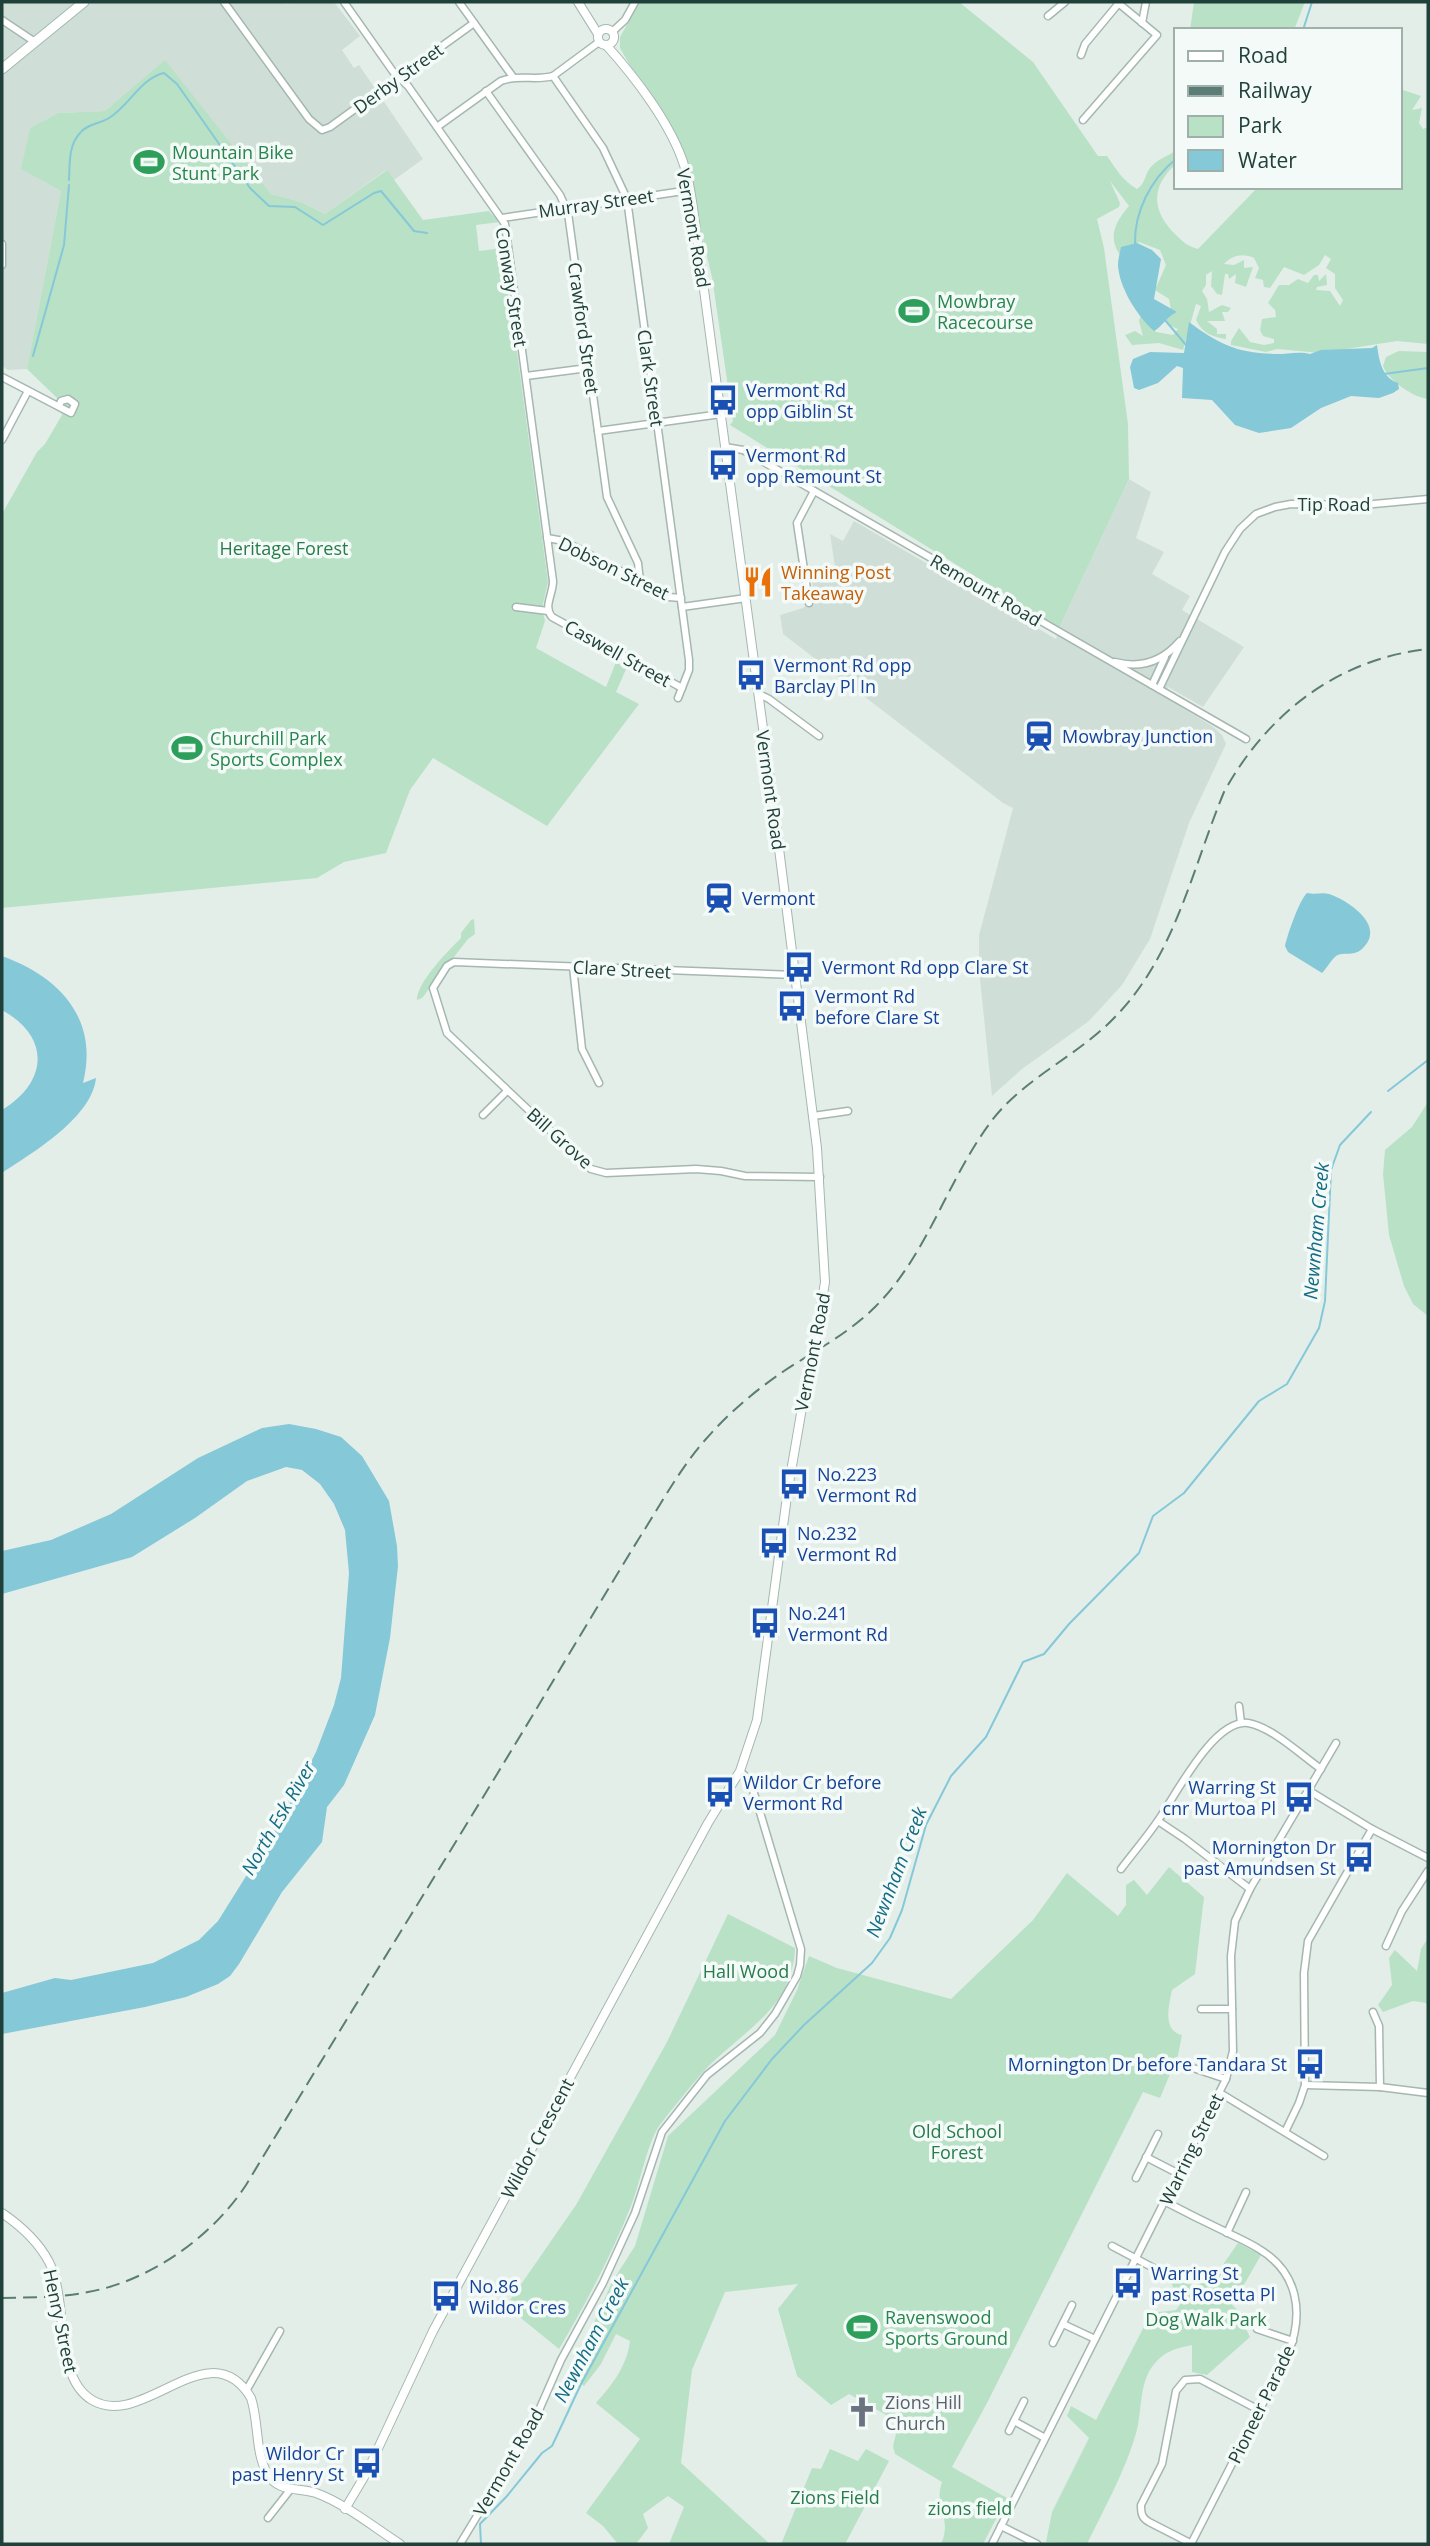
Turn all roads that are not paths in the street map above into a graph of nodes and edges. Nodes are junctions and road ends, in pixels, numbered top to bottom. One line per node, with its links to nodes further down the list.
1 (84, 2): 15 (main road)
2 (224, 2): 19 (street, Derby Street)
3 (344, 2): 19 (street, Conway Street)
4 (459, 2): 12 (street)
5 (578, 2): 14 (street, Vermont Road)
6 (635, 2): 14 (street)
7 (1065, 2): 10 (street)
8 (1118, 2): 13 (street); 16 (street)
9 (1146, 2): 13 (street)
10 (1048, 16)
11 (2, 20): 15 (street)
12 (474, 23): 19 (street, Derby Street); 20 (street)
13 (1142, 23): 22 (street)
14 (606, 37): 18 (street); 24 (street, Vermont Road)
15 (35, 42): 17 (main road)
16 (1081, 55)
17 (2, 69)
18 (553, 76): 20 (street); 25 (street, Clark Street)
19 (399, 77): 23 (street, Conway Street)
20 (513, 77): 21 (street)
21 (486, 92): 23 (street); 26 (street, Crawford Street)
22 (1083, 120)
23 (437, 127): 27 (street, Conway Street)
24 (690, 190): 25 (street, Murray Street); 35 (street, Vermont Road)
25 (627, 199): 26 (street, Murray Street); 36 (street, Clark Street)
26 (566, 207): 27 (street, Murray Street); 30 (street, Crawford Street)
27 (502, 218): 31 (street, Conway Street)
28 (2, 244): 29 (street)
29 (2, 265)
30 (588, 368): 31 (street); 37 (street, Crawford Street)
31 (526, 376): 42 (street, Conway Street)
32 (2, 377): 33 (street)
33 (28, 391): 34 (street); 38 (street)
34 (59, 406): 34 (street)
35 (721, 414): 36 (street); 39 (street, Vermont Road)
36 (657, 423): 37 (street); 44 (street, Clark Street)
37 (598, 431): 43 (street, Crawford Street)
38 (2, 440)
39 (725, 447): 40 (street, Remount Road); 45 (street, Vermont Road)
40 (814, 491): 46 (street); 52 (street, Remount Road)
41 (1428, 499): 50 (street, Tip Road)
42 (547, 538): 43 (street, Dobson Street); 49 (street, Caswell Street)
43 (640, 582): 44 (street, Dobson Street)
44 (681, 598): 48 (street, Clark Street)
45 (746, 598): 48 (street, Dobson Street); 57 (street, Vermont Road)
46 (809, 603)
47 (516, 607): 49 (street)
48 (682, 607): 55 (street, Clark Street)
49 (548, 611): 55 (street, Caswell Street)
50 (1186, 634): 51 (street, Tip Road); 53 (street, Tip Road)
51 (1164, 658): 52 (street); 53 (street); 54 (street, Tip Road)
52 (1107, 660): 54 (street, Remount Road)
53 (1172, 663): 56 (street, Tip Road)
54 (1152, 685): 56 (street, Remount Road)
55 (682, 688): 58 (street, Clark Street)
56 (1159, 689): 60 (street, Remount Road)
57 (759, 694): 59 (street); 63 (street, Vermont Road)
58 (678, 698)
59 (819, 736)
60 (1246, 739)
61 (449, 963): 62 (street, Clare Street); 65 (street, Bill Grove)
62 (573, 967): 63 (street, Clare Street); 64 (street)
63 (795, 975): 68 (street, Vermont Road)
64 (599, 1083)
65 (507, 1091): 67 (street); 69 (street, Bill Grove)
66 (848, 1111): 68 (street)
67 (483, 1115)
68 (813, 1116): 69 (street, Vermont Road)
69 (820, 1177): 74 (street, Vermont Road, bridge)
70 (1239, 1706): 71 (street)
71 (1241, 1723): 73 (street); 76 (street)
72 (1336, 1743): 73 (street, Warring Street)
73 (1321, 1769): 75 (street, Warring Street)
74 (740, 1772): 119 (street, Wildor Crescent); 123 (street, Vermont Road)
75 (1308, 1790): 77 (street); 81 (street, Warring Street)
76 (1158, 1821): 79 (street); 81 (street)
77 (1372, 1829): 78 (street); 88 (street)
78 (1428, 1858)
79 (1121, 1869)
80 (1428, 1871): 82 (street)
81 (1250, 1889): 84 (street, Warring Street)
82 (1385, 1946)
83 (1201, 2009): 84 (street)
84 (1232, 2009): 87 (street, Warring Street)
85 (1373, 2012): 89 (street)
86 (1178, 2063): 87 (street)
87 (1226, 2079): 90 (street, Warring Street)
88 (1305, 2085): 89 (street); 92 (street)
89 (1380, 2087): 91 (street)
90 (1220, 2093): 92 (street); 96 (street, Warring Street)
91 (1428, 2093)
92 (1285, 2132): 94 (street)
93 (1158, 2134): 95 (street)
94 (1324, 2155)
95 (1146, 2157): 96 (street); 97 (street)
96 (1179, 2174): 99 (street, Warring Street)
97 (1136, 2178)
98 (1246, 2192): 101 (street)
99 (1166, 2202): 101 (street, Pioneer Parade); 103 (street, Warring Street)
100 (2, 2213): 112 (street, Henry Street)
101 (1227, 2233): 110 (street, Pioneer Parade)
102 (1112, 2246): 103 (street)
103 (1136, 2259): 104 (street); 109 (street, Warring Street)
104 (1165, 2274)
105 (1072, 2305): 106 (street)
106 (1063, 2324): 109 (street); 111 (street)
107 (1258, 2329): 110 (street)
108 (280, 2330): 112 (street)
109 (1095, 2339): 117 (street, Warring Street)
110 (1293, 2340): 114 (street, Pioneer Parade)
111 (1053, 2343)
112 (246, 2391): 118 (street)
113 (1024, 2401): 115 (street)
114 (1259, 2410): 126 (street, Pioneer Parade); 126 (street)
115 (1014, 2421): 116 (street); 117 (street)
116 (1009, 2431)
117 (1045, 2438): 121 (street, Warring Street)
118 (289, 2490): 119 (street); 120 (street)
119 (345, 2509): 122 (street)
120 (268, 2518)
121 (1001, 2526): 124 (street, Warring Street); 125 (street)
122 (400, 2544)
123 (460, 2544)
124 (992, 2544)
125 (1037, 2544)
126 (1191, 2544)

